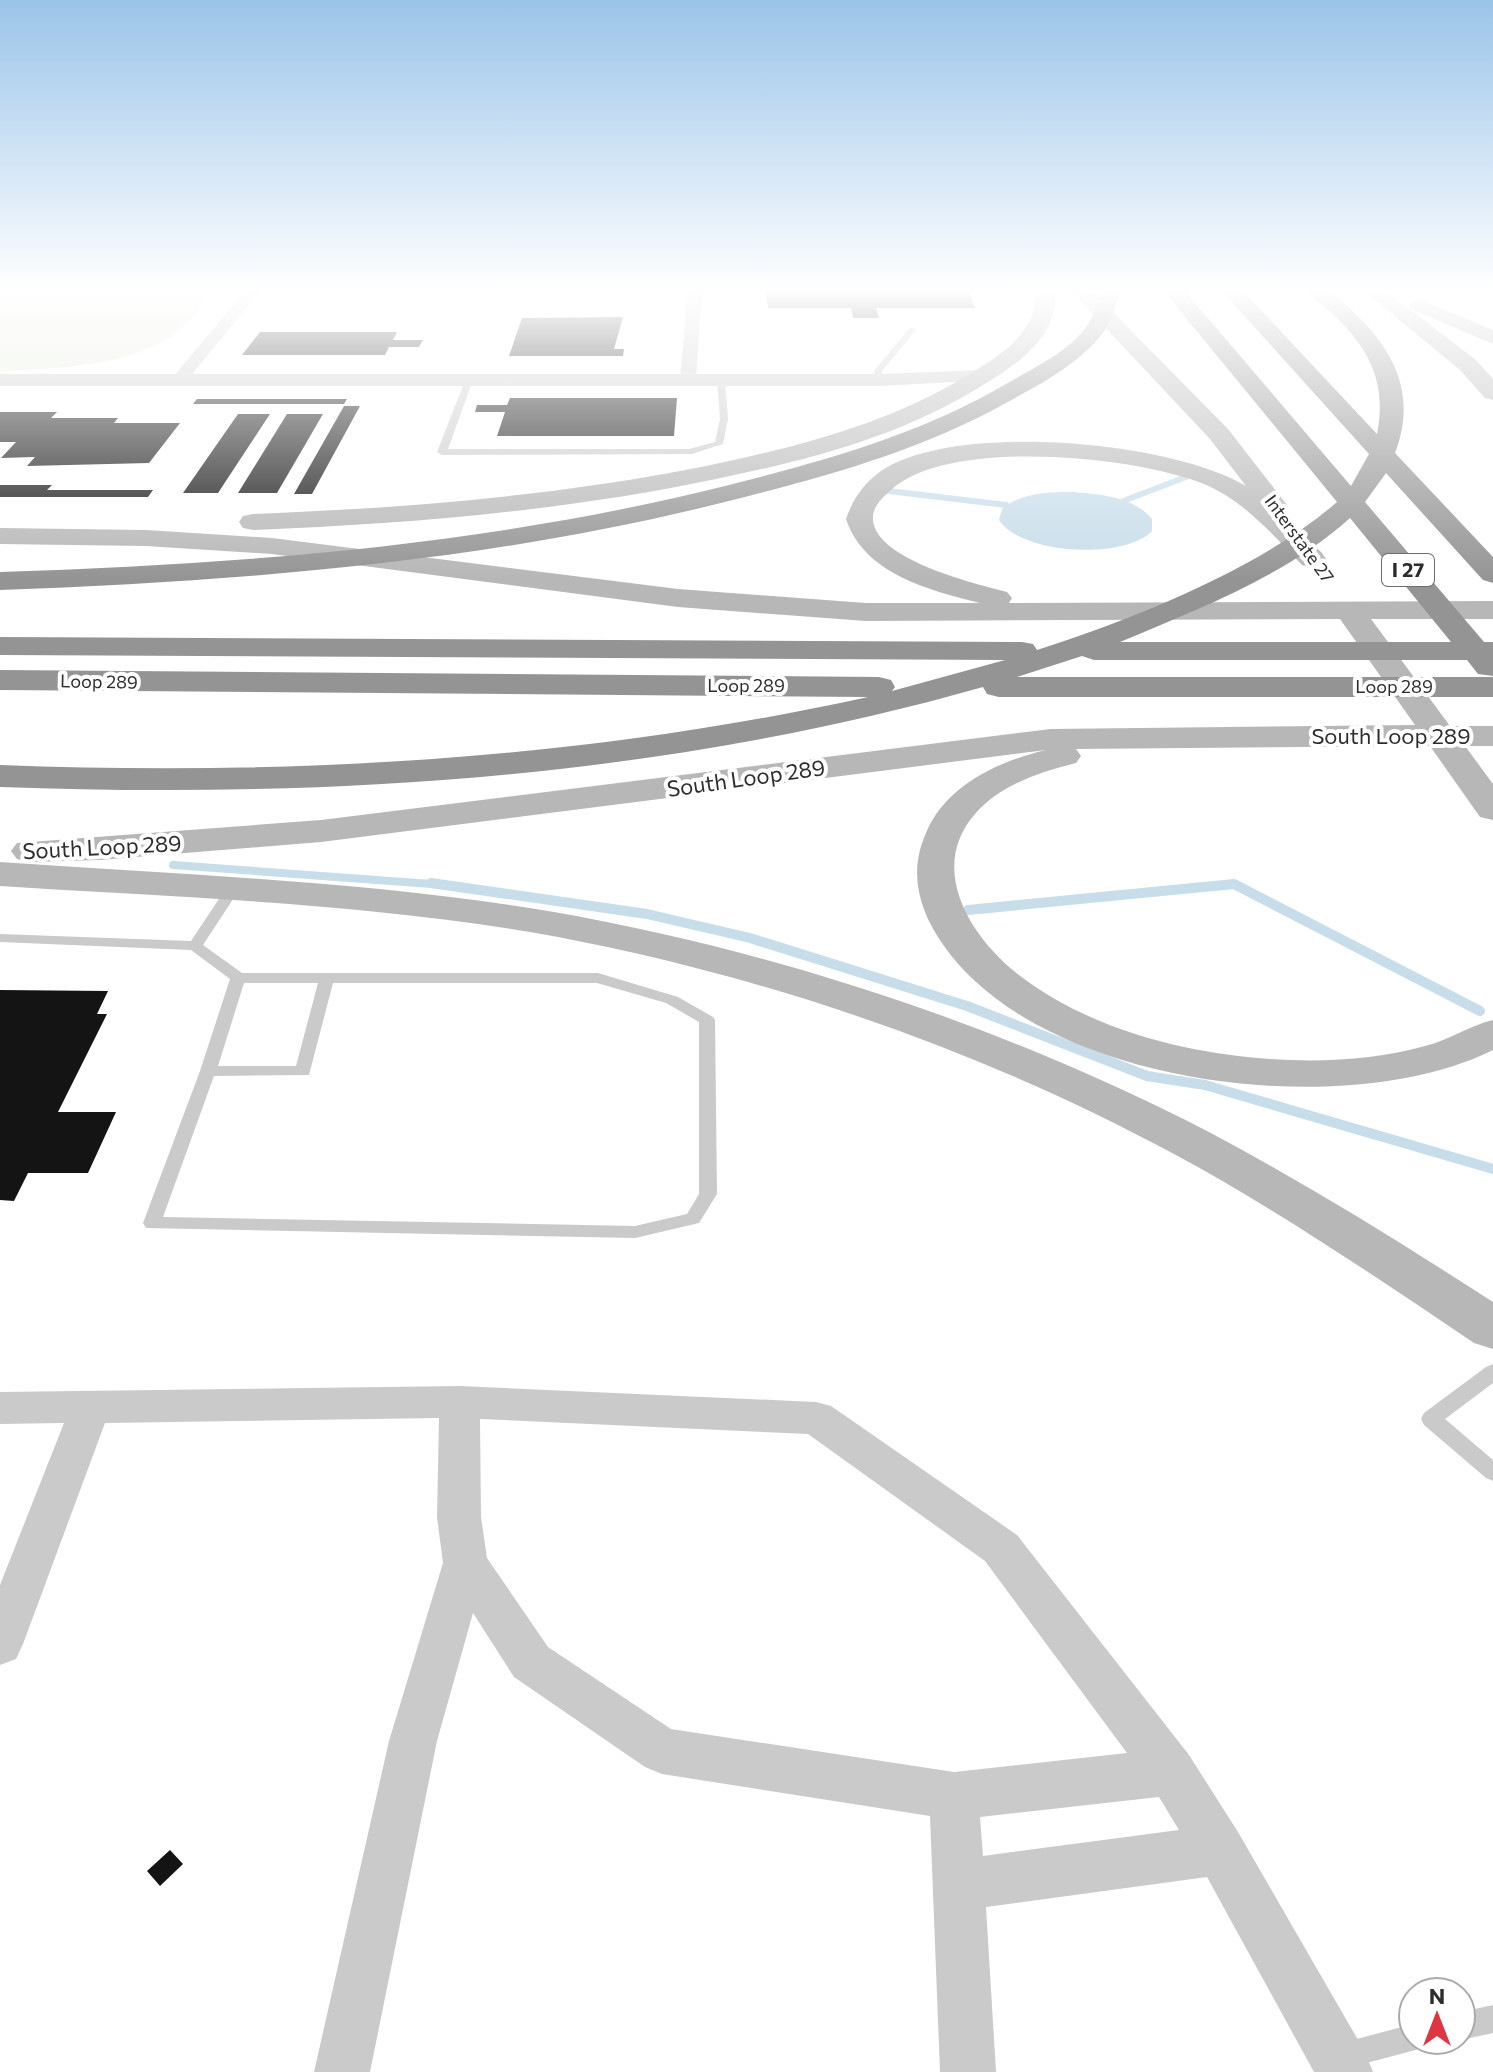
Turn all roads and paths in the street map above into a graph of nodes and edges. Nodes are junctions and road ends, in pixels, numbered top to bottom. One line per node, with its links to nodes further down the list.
1 (466, 387): 2 (lane)
2 (722, 387)
3 (904, 387): 10 (street)
4 (964, 387): 10 (main road)
5 (1016, 387): 14 (highway)
6 (1174, 387): 12 (main road, Interstate 27)
7 (1254, 387): 19 (highway, I 27)
8 (1320, 387): 13 (highway, I 27)
9 (1391, 387): 24 (highway)
10 (928, 406): 11 (main road)
11 (0, 533): 16 (main road)
12 (1312, 559): 16 (main road); 25 (main road, Interstate 27)
13 (1493, 574)
14 (0, 581)
15 (1493, 610): 16 (main road)
16 (1118, 611)
17 (0, 646): 18 (highway, Loop 289)
18 (1493, 651)
19 (1493, 672)
20 (0, 680): 21 (highway, Loop 289)
21 (1493, 687)
22 (1234, 735): 23 (main road, South Loop 289); 26 (main road, South Loop 289); 33 (main road)
23 (1493, 736)
24 (0, 776)
25 (1493, 809)
26 (0, 851)
27 (0, 874): 28 (main road)
28 (232, 890): 30 (lane); 35 (main road)
29 (0, 938): 30 (lane)
30 (195, 946): 31 (lane)
31 (238, 978): 32 (lane); 34 (lane)
32 (327, 978): 34 (lane); 34 (lane)
33 (1493, 1033)
34 (208, 1071)
35 (1493, 1329)
36 (1493, 1372): 40 (lane)
37 (460, 1402): 39 (street); 41 (street); 43 (street)
38 (0, 1408): 39 (street)
39 (90, 1409): 42 (street)
40 (1493, 1472)
41 (465, 1563): 44 (street); 49 (street)
42 (0, 1644)
43 (1171, 1772): 44 (street); 45 (street)
44 (954, 1796): 46 (street)
45 (1220, 1850): 46 (street); 48 (street)
46 (959, 1885): 50 (street)
47 (1397, 2044): 48 (lane)
48 (1342, 2064)
49 (342, 2072)
50 (968, 2072)

